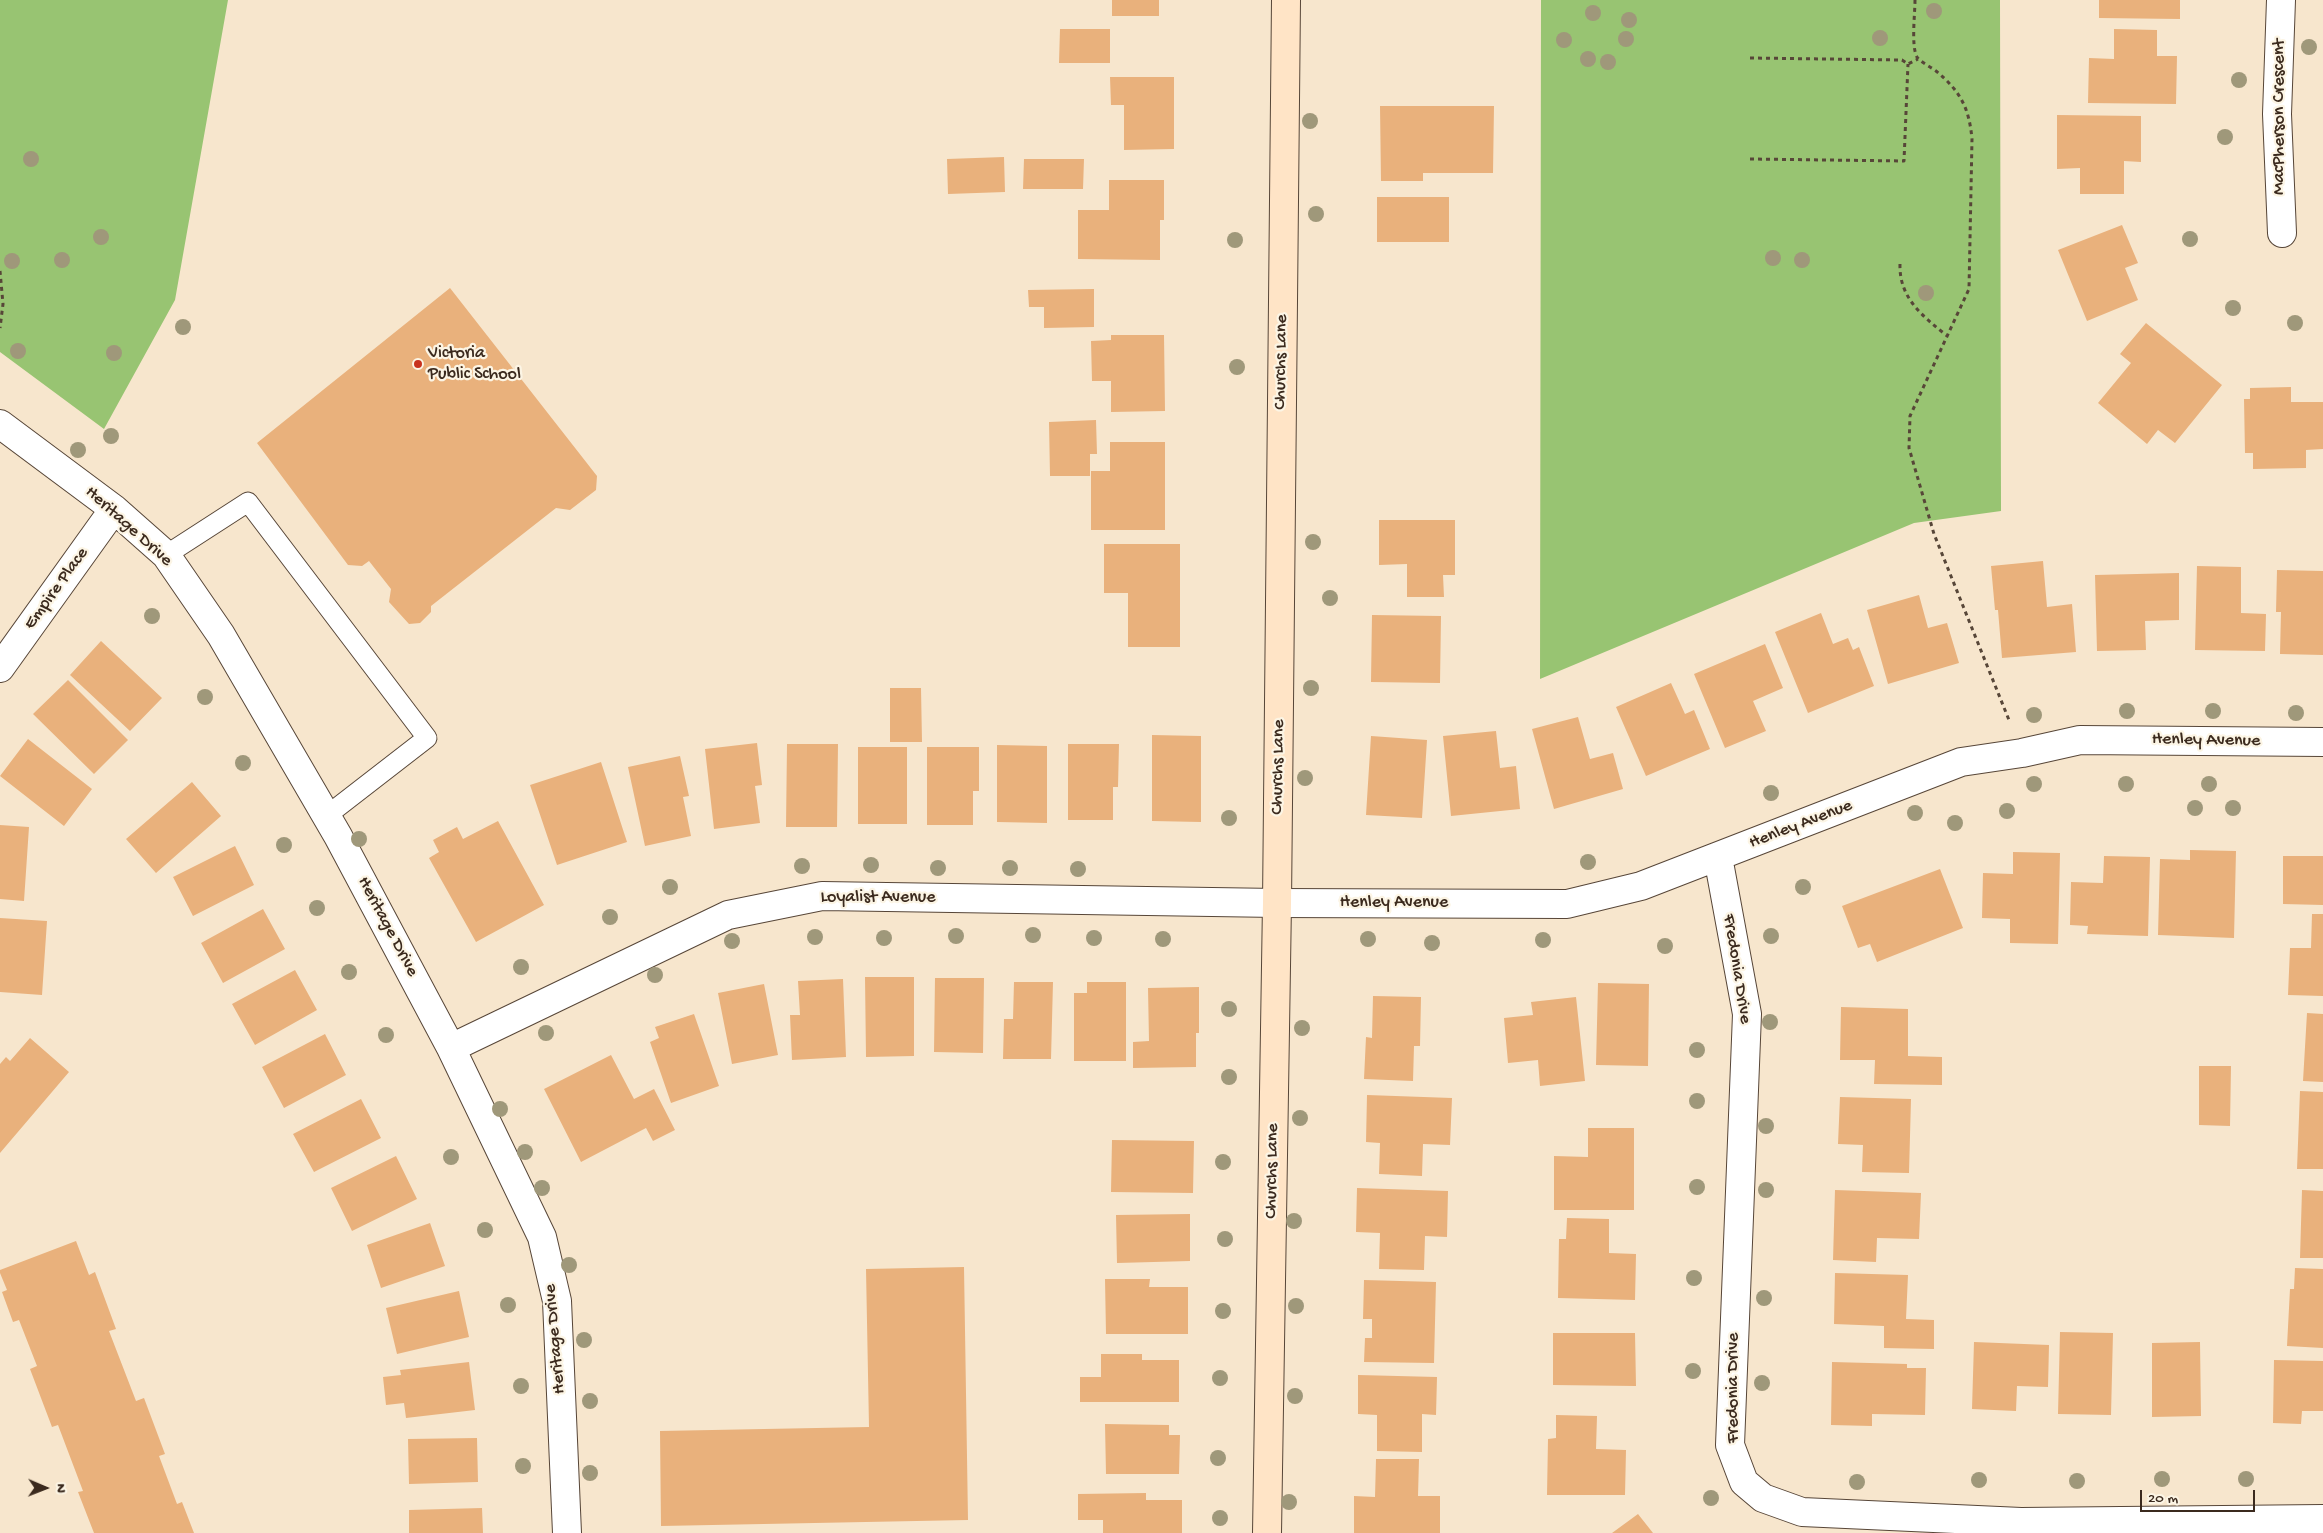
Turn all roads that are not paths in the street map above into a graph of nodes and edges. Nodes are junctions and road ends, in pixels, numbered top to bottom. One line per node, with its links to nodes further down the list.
1 (1286, 0): 11 (street, Churchs Lane)
2 (2281, 0): 3 (street, MacPherson Crescent)
3 (2282, 233)
4 (0, 424): 5 (street, Heritage Drive)
5 (114, 510): 6 (street, Heritage Drive); 7 (street, Empire Place)
6 (166, 556): 9 (street, Heritage Drive); 9 (lane)
7 (0, 668)
8 (2323, 742): 10 (street, Henley Avenue)
9 (325, 817): 12 (street, Heritage Drive)
10 (1718, 857): 11 (street, Henley Avenue); 13 (street, Fredonia Drive)
11 (1277, 903): 12 (street, Loyalist Avenue); 15 (street, Churchs Lane)
12 (451, 1048): 14 (street, Heritage Drive)
13 (2323, 1520)
14 (567, 1533)
15 (1267, 1533)

